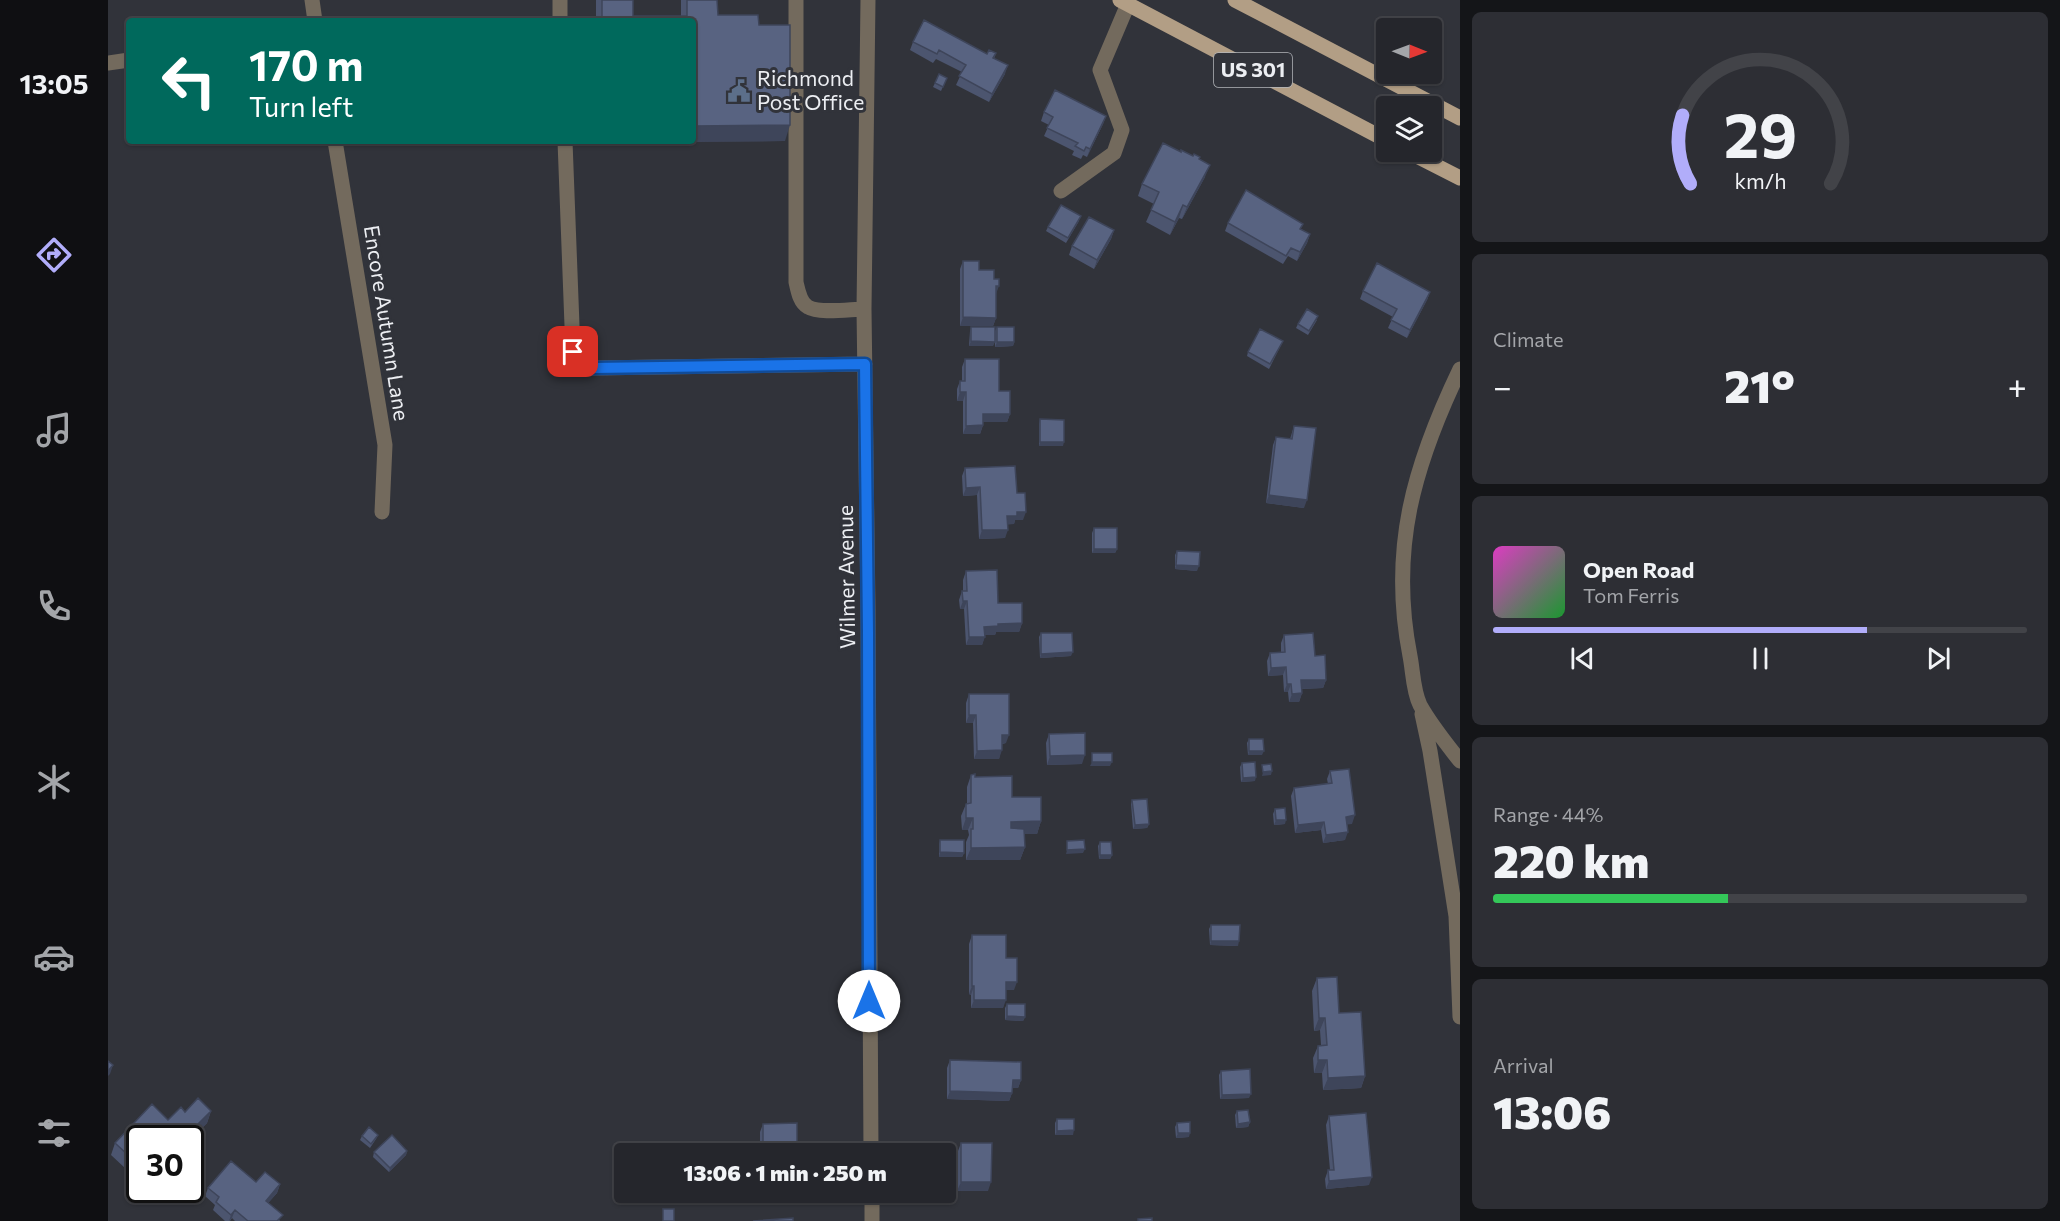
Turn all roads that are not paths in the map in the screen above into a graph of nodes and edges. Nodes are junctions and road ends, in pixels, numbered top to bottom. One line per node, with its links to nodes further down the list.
1 (312, 0): 7 (street)
2 (560, 0): 8 (street)
3 (796, 0): 18 (street)
4 (868, 0): 18 (street, Wilmer Avenue)
5 (1235, 0): 11 (main road, US 301)
6 (1124, 2): 12 (main road, US 301); 17 (street)
7 (315, 18)
8 (560, 18)
9 (126, 60): 10 (street)
10 (108, 63)
11 (1460, 118)
12 (1376, 135)
13 (335, 144): 21 (street, Encore Autumn Lane)
14 (565, 144): 19 (street)
15 (1429, 162): 16 (main road)
16 (1460, 178)
17 (1061, 190)
18 (864, 309): 19 (street, Wilmer Avenue)
19 (865, 364): 26 (street, Wilmer Avenue)
20 (1460, 369): 22 (street)
21 (382, 512)
22 (1419, 703): 23 (street); 24 (street)
23 (1460, 761)
24 (1455, 873): 25 (street)
25 (1460, 1017)
26 (871, 1143)
27 (872, 1203): 28 (street)
28 (872, 1221)

